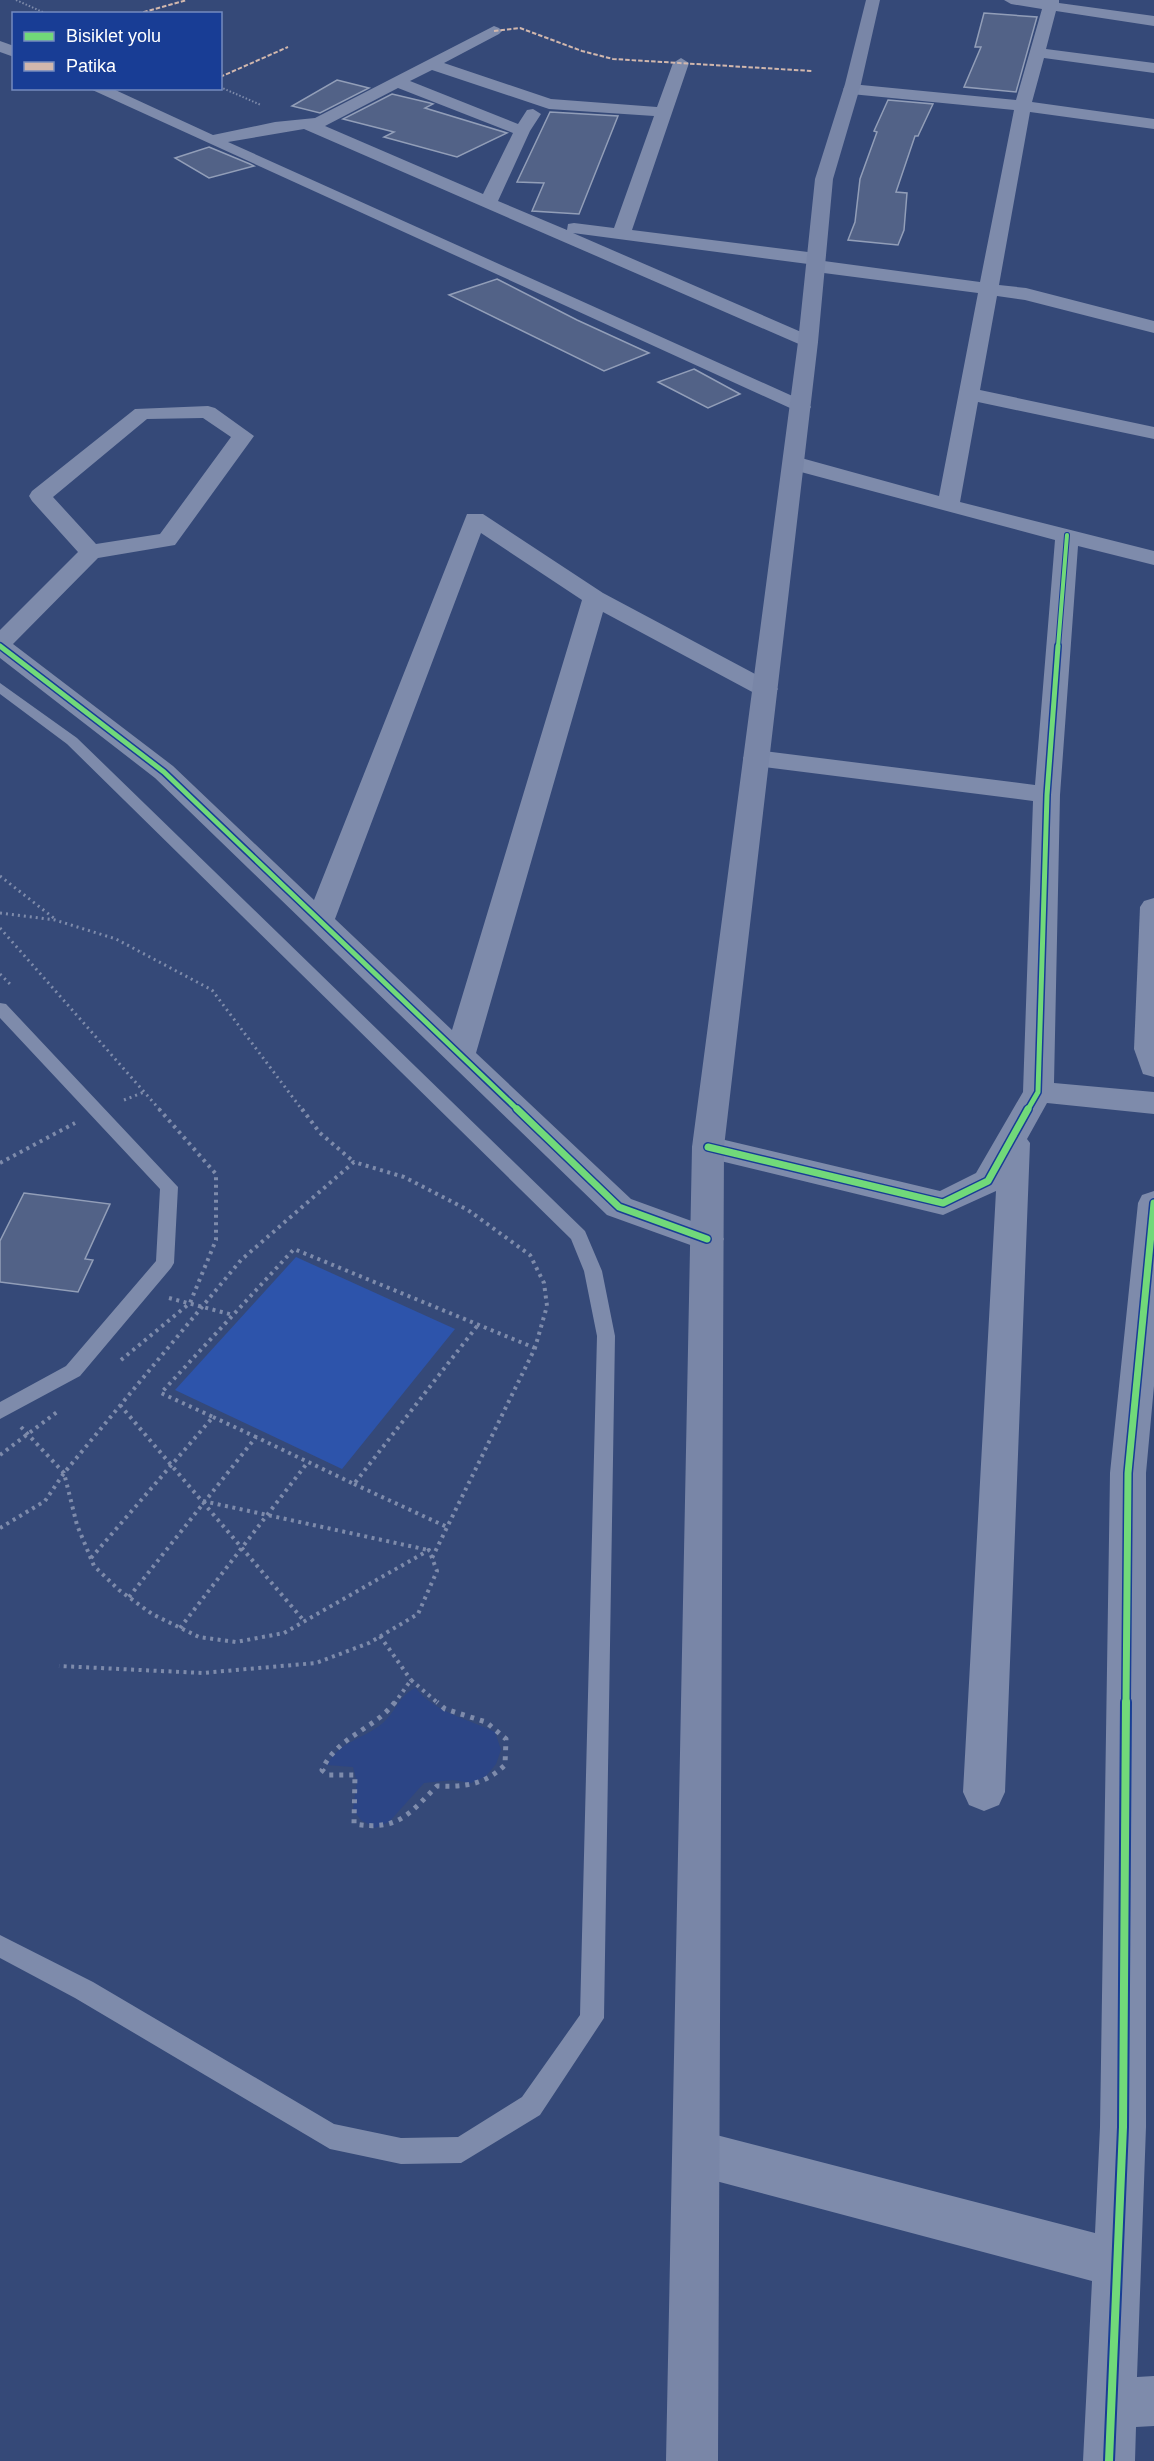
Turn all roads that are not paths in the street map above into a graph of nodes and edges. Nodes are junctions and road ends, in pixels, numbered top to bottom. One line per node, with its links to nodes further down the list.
1 (873, 0): 11 (main road)
2 (1011, 0): 3 (street)
3 (1051, 2): 4 (street); 6 (street)
4 (1154, 21)
5 (494, 30): 8 (street)
6 (1038, 53): 9 (street); 14 (street)
7 (681, 63): 15 (street)
8 (430, 64): 10 (street); 13 (street)
9 (1154, 68)
10 (397, 82): 16 (street); 18 (street)
11 (851, 89): 14 (street); 23 (main road)
12 (100, 90): 19 (street)
13 (542, 100): 15 (street); 18 (street)
14 (1023, 106): 17 (street); 24 (street)
15 (662, 112): 22 (street)
16 (306, 124): 19 (street); 20 (street)
17 (1154, 124)
18 (522, 132): 20 (street)
19 (211, 140): 28 (street)
20 (488, 202): 21 (street)
21 (536, 224): 22 (street); 26 (street)
22 (621, 234): 23 (street)
23 (816, 262): 24 (street); 26 (main road)
24 (988, 289): 25 (street); 27 (street)
25 (1154, 327)
26 (808, 342): 28 (main road)
27 (971, 394): 29 (street); 31 (street)
28 (801, 407): 30 (main road)
29 (1154, 433)
30 (794, 463): 31 (street); 38 (main road)
31 (948, 506): 32 (street)
32 (1067, 535): 34 (street); 40 (street)
33 (91, 552): 33 (street); 36 (street)
34 (1154, 558)
35 (595, 598): 38 (street); 42 (street); 44 (street)
36 (0, 645): 42 (street)
37 (0, 687): 54 (lane)
38 (765, 689): 39 (main road)
39 (756, 758): 40 (street); 49 (main road)
40 (1047, 795): 46 (street)
41 (1154, 907): 45 (street)
42 (320, 921): 44 (street)
43 (0, 1008): 52 (lane)
44 (460, 1055): 51 (street)
45 (1154, 1067)
46 (1038, 1092): 47 (street); 48 (street)
47 (1154, 1103)
48 (1014, 1135): 49 (street); 53 (street)
49 (708, 1147): 51 (main road)
50 (1154, 1203): 56 (street)
51 (707, 1239): 55 (main road)
52 (1, 1410)
53 (984, 1792)
54 (0, 1946)
55 (697, 2153): 56 (street); 58 (main road)
56 (1117, 2263): 57 (street)
57 (1133, 2402): 59 (street)
58 (692, 2461)
59 (1109, 2461)

